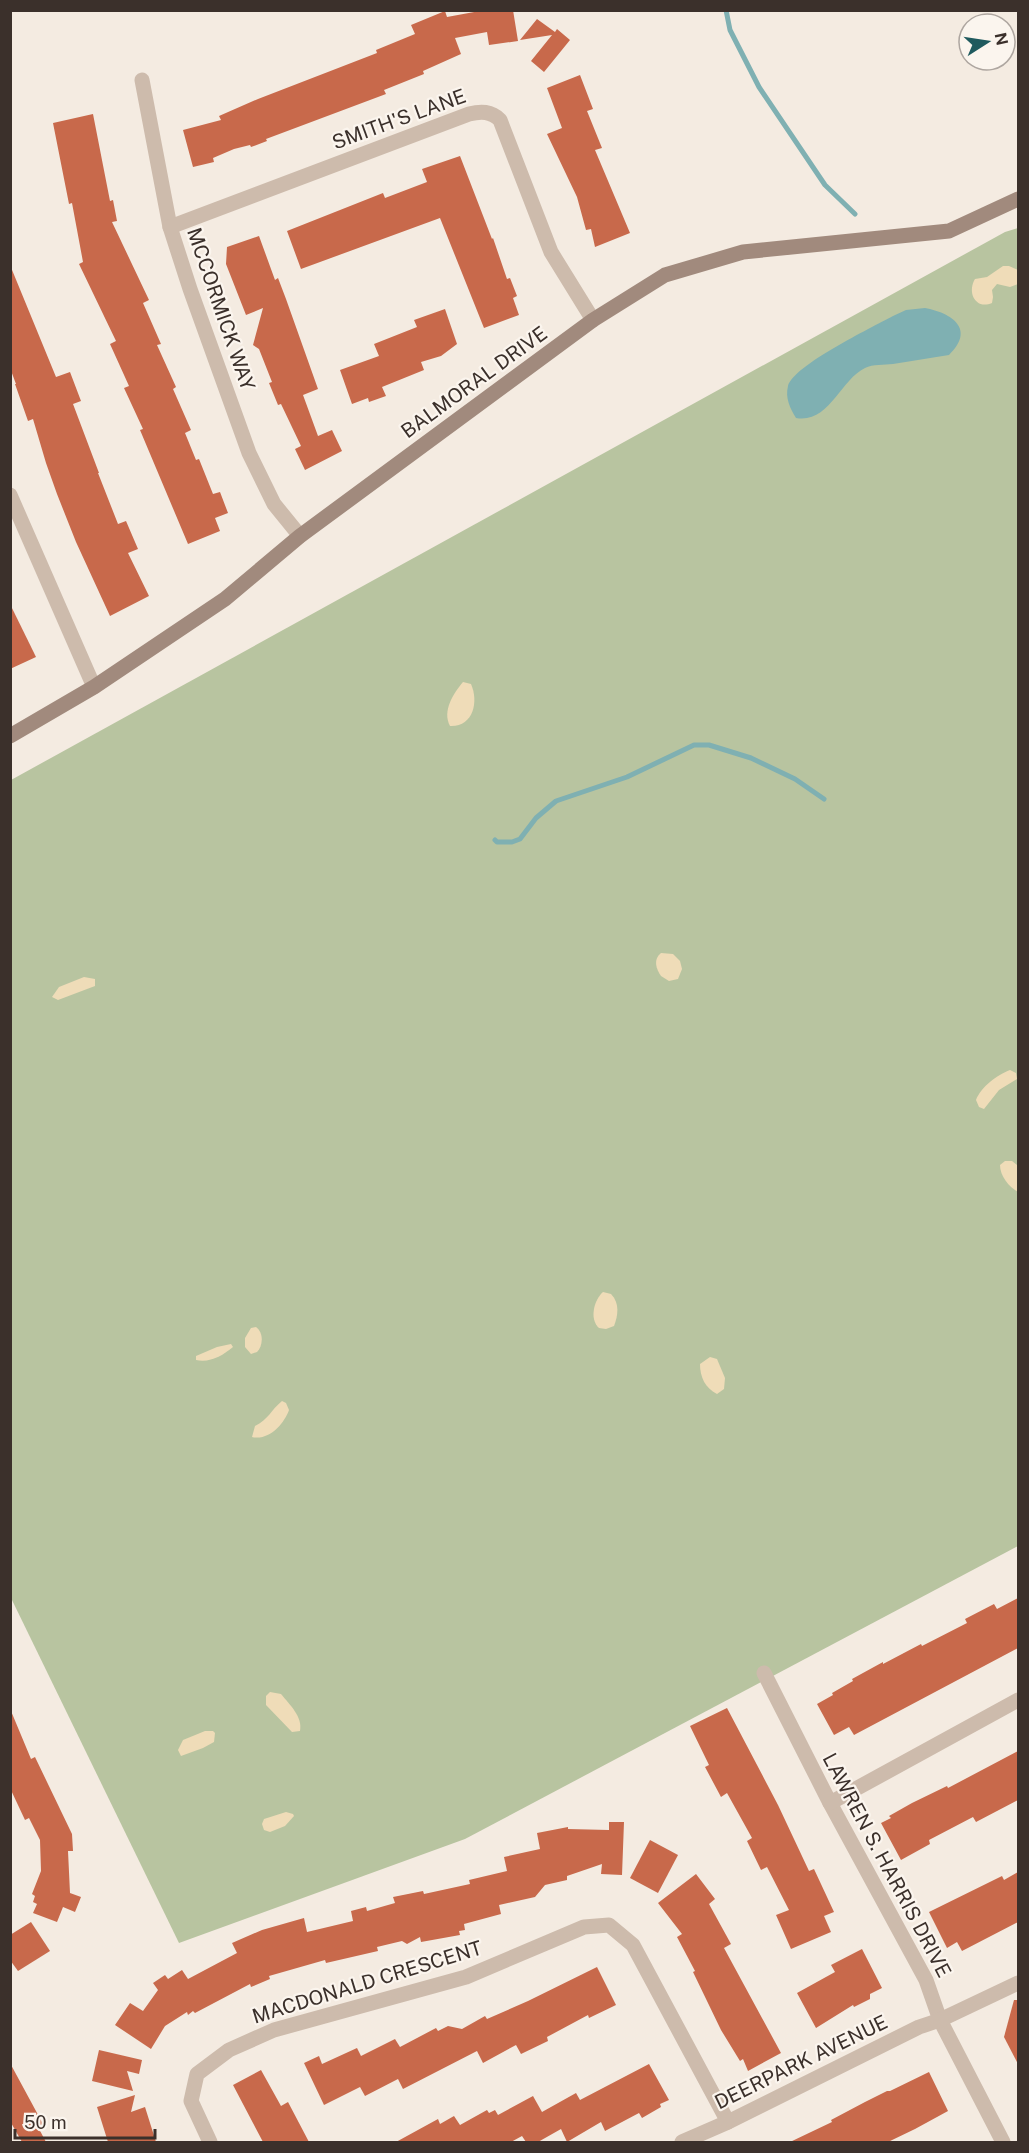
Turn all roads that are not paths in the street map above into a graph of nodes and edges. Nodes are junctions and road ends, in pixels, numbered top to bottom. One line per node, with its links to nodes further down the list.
1 (142, 80): 3 (street, MCCORMICK WAY)
2 (1018, 199): 4 (street, BALMORAL DRIVE)
3 (170, 227): 4 (street, SMITH'S LANE); 6 (street, MCCORMICK WAY)
4 (593, 320): 6 (street, BALMORAL DRIVE)
5 (10, 495): 7 (street)
6 (300, 536): 7 (street, BALMORAL DRIVE)
7 (94, 687): 8 (street, BALMORAL DRIVE)
8 (10, 736)
9 (764, 1673): 11 (street, LAWREN S. HARRIS DRIVE)
10 (1018, 1700): 11 (street)
11 (830, 1803): 13 (street, LAWREN S. HARRIS DRIVE)
12 (1018, 1983): 13 (street, DEERPARK AVENUE)
13 (940, 2020): 14 (street, DEERPARK AVENUE); 17 (street, LAWREN S. HARRIS DRIVE)
14 (728, 2122): 15 (street, MACDONALD CRESCENT); 16 (street, DEERPARK AVENUE)
15 (210, 2142)
16 (682, 2142)
17 (1003, 2142)

